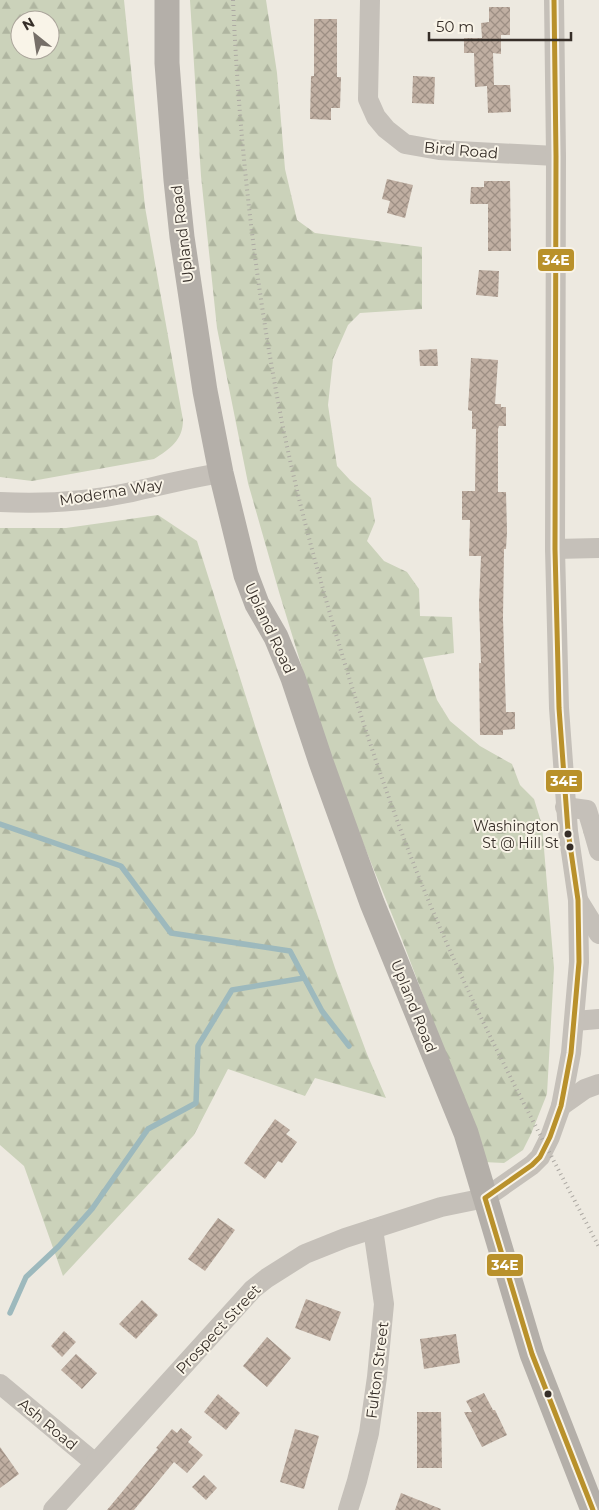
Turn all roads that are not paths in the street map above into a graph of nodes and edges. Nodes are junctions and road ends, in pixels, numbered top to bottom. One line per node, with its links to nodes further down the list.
1 (167, 0): 5 (main road, Upland Road)
2 (370, 0): 4 (street, Bird Road)
3 (554, 0): 4 (street)
4 (556, 156): 8 (street)
5 (221, 473): 6 (street, Moderna Way); 18 (main road, Upland Road)
6 (0, 502)
7 (599, 548): 8 (street)
8 (554, 549): 9 (street)
9 (565, 807): 10 (street); 12 (street)
10 (596, 830): 11 (street)
11 (599, 851)
12 (588, 905): 13 (street); 15 (street)
13 (599, 934)
14 (599, 1019): 15 (street)
15 (575, 1020): 17 (street)
16 (599, 1084): 17 (street)
17 (561, 1106): 18 (street)
18 (486, 1198): 19 (street, Prospect Street); 24 (main road, Upland Road)
19 (373, 1229): 21 (street, Prospect Street); 23 (street, Fulton Street)
20 (0, 1384): 21 (street, Ash Road)
21 (96, 1463): 22 (street, Prospect Street)
22 (53, 1510)
23 (348, 1510)
24 (593, 1510)

